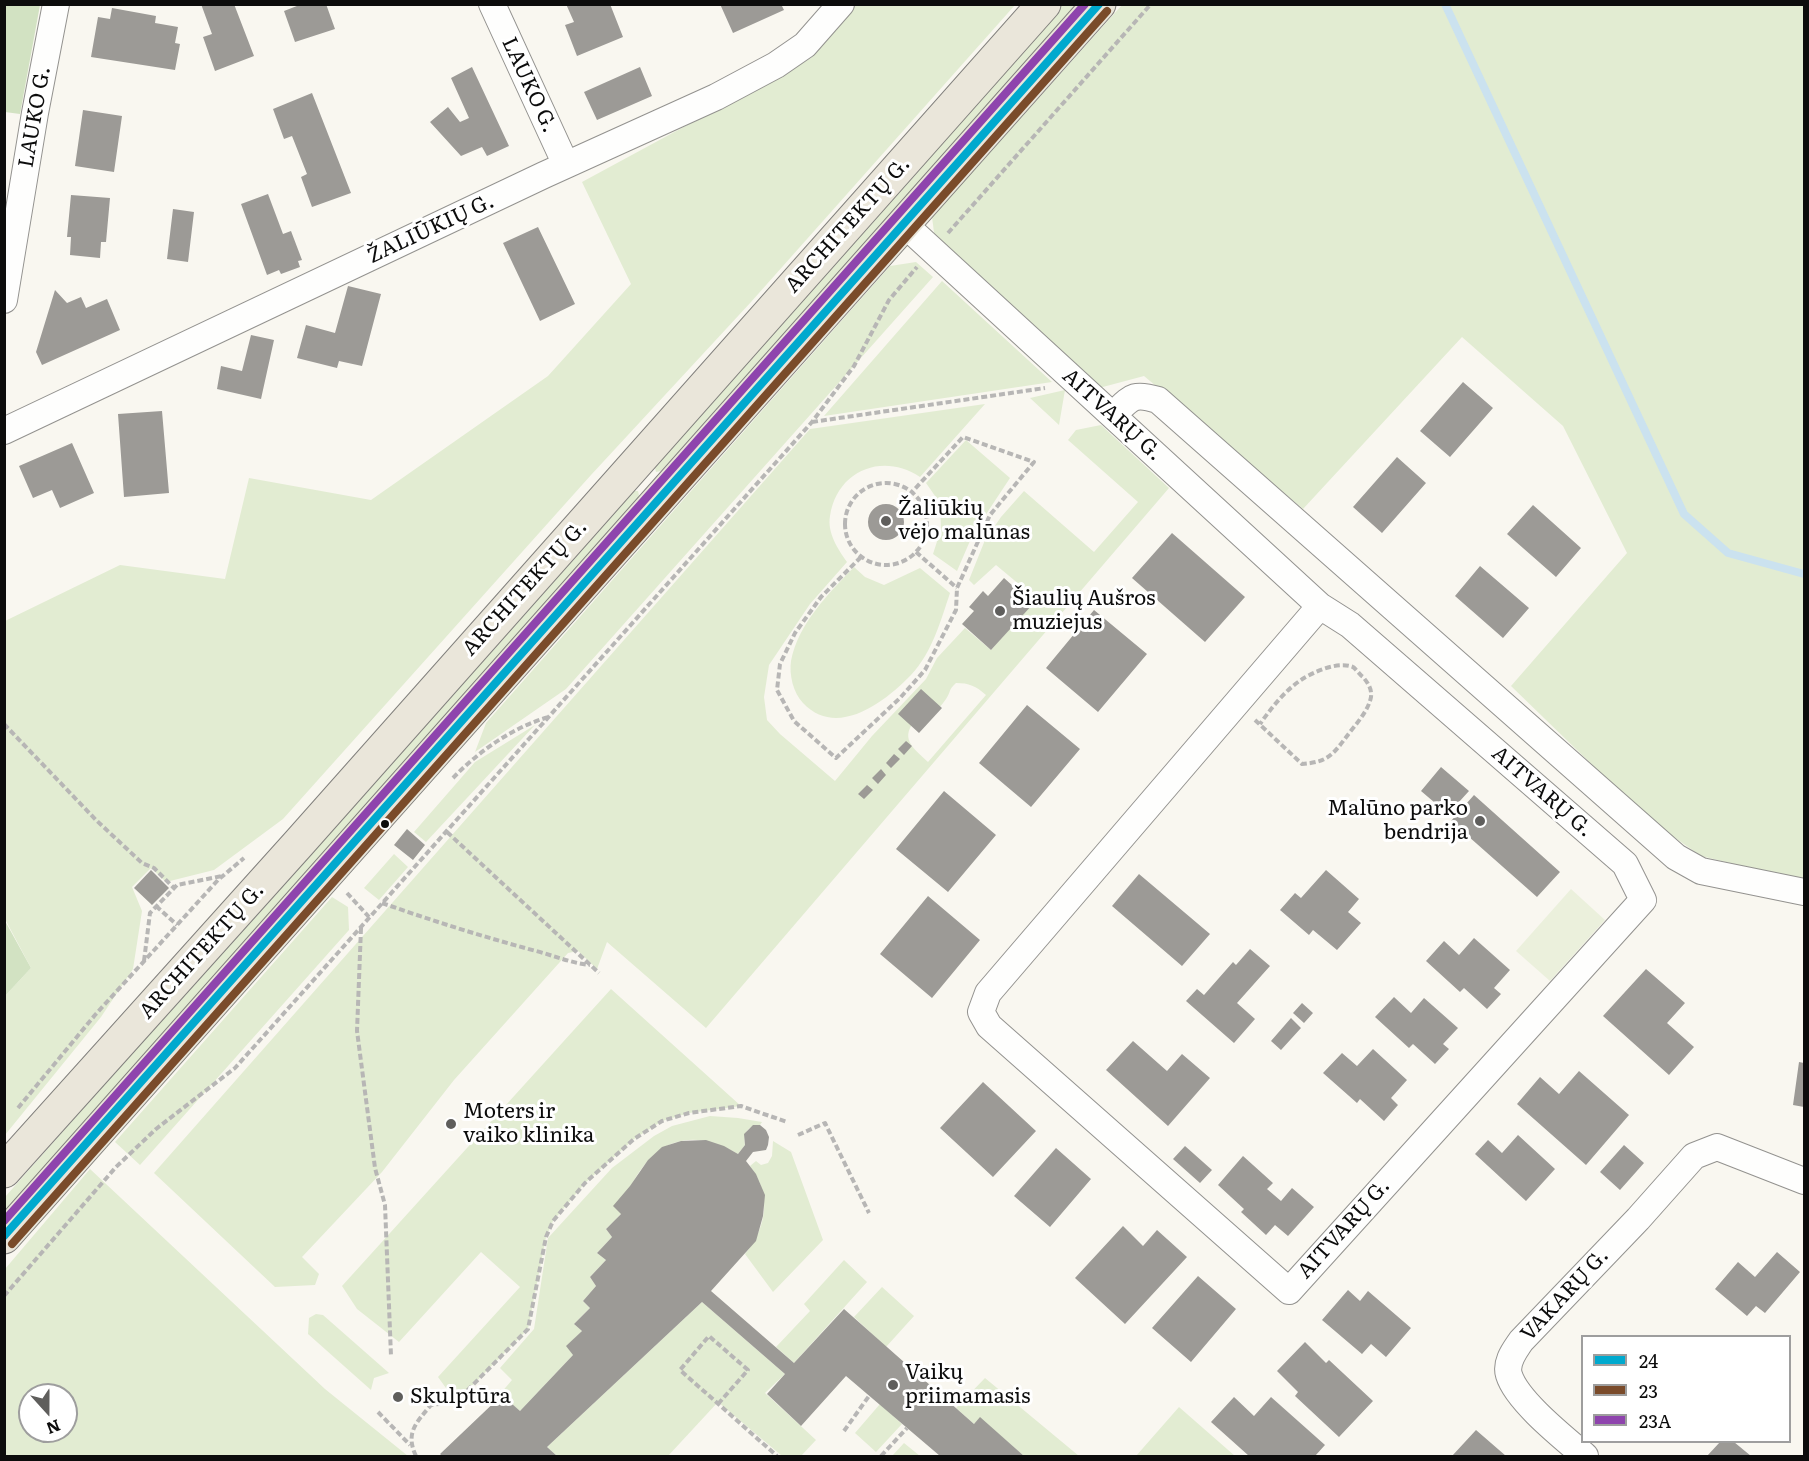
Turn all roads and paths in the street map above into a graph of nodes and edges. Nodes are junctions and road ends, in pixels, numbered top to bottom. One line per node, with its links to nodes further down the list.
1 (56, 4): 10 (street, LAUKO G.)
2 (492, 4): 7 (street, LAUKO G.)
3 (842, 4): 7 (street, ŽALIŪKIŲ G.)
4 (1044, 4): 15 (main road, ARCHITEKTŲ G.)
5 (1099, 4): 8 (main road, ARCHITEKTŲ G.)
6 (1151, 4): 9 (path)
7 (566, 165): 14 (street, ŽALIŪKIŲ G.)
8 (904, 224): 9 (street, AITVARŲ G.); 17 (main road, ARCHITEKTŲ G.)
9 (932, 250): 11 (street, AITVARŲ G.); 13 (path)
10 (4, 300)
11 (1078, 383): 12 (street, AITVARŲ G.); 13 (path)
12 (1113, 415): 21 (street, AITVARŲ G.); 30 (street)
13 (812, 422): 23 (path)
14 (4, 431)
15 (631, 469): 17 (main road); 42 (main road, ARCHITEKTŲ G.)
16 (912, 492): 18 (path); 19 (path); 20 (path)
17 (662, 496): 45 (main road, ARCHITEKTŲ G.)
18 (916, 552): 19 (path); 20 (path)
19 (861, 557): 20 (path)
20 (957, 588)
21 (1320, 606): 22 (street, AITVARŲ G.); 22 (street, AITVARŲ G.)
22 (1237, 703): 25 (path)
23 (550, 716): 26 (path); 27 (path)
24 (4, 724): 28 (path)
25 (1260, 724): 25 (path)
26 (448, 784)
27 (447, 832): 31 (path); 37 (path)
28 (174, 888): 32 (path); 34 (path)
29 (345, 892): 33 (path)
30 (1804, 892)
31 (382, 903): 33 (path); 37 (path)
32 (156, 906): 34 (path); 36 (path)
33 (369, 917): 35 (path)
34 (177, 925): 36 (path)
35 (362, 927): 46 (path); 47 (path)
36 (144, 961): 39 (path)
37 (590, 965): 38 (path)
38 (599, 973)
39 (12, 1116)
40 (787, 1122): 53 (path)
41 (798, 1135): 44 (path)
42 (4, 1171)
43 (1804, 1181): 57 (street, VAKARŲ G.)
44 (869, 1213)
45 (4, 1238)
46 (4, 1296)
47 (391, 1356)
48 (869, 1396): 52 (path)
49 (718, 1404): 49 (path); 55 (path)
50 (378, 1412): 53 (path)
51 (907, 1428): 56 (path)
52 (844, 1431)
53 (411, 1445): 54 (path)
54 (416, 1456)
55 (777, 1456)
56 (881, 1456)
57 (1585, 1456)

